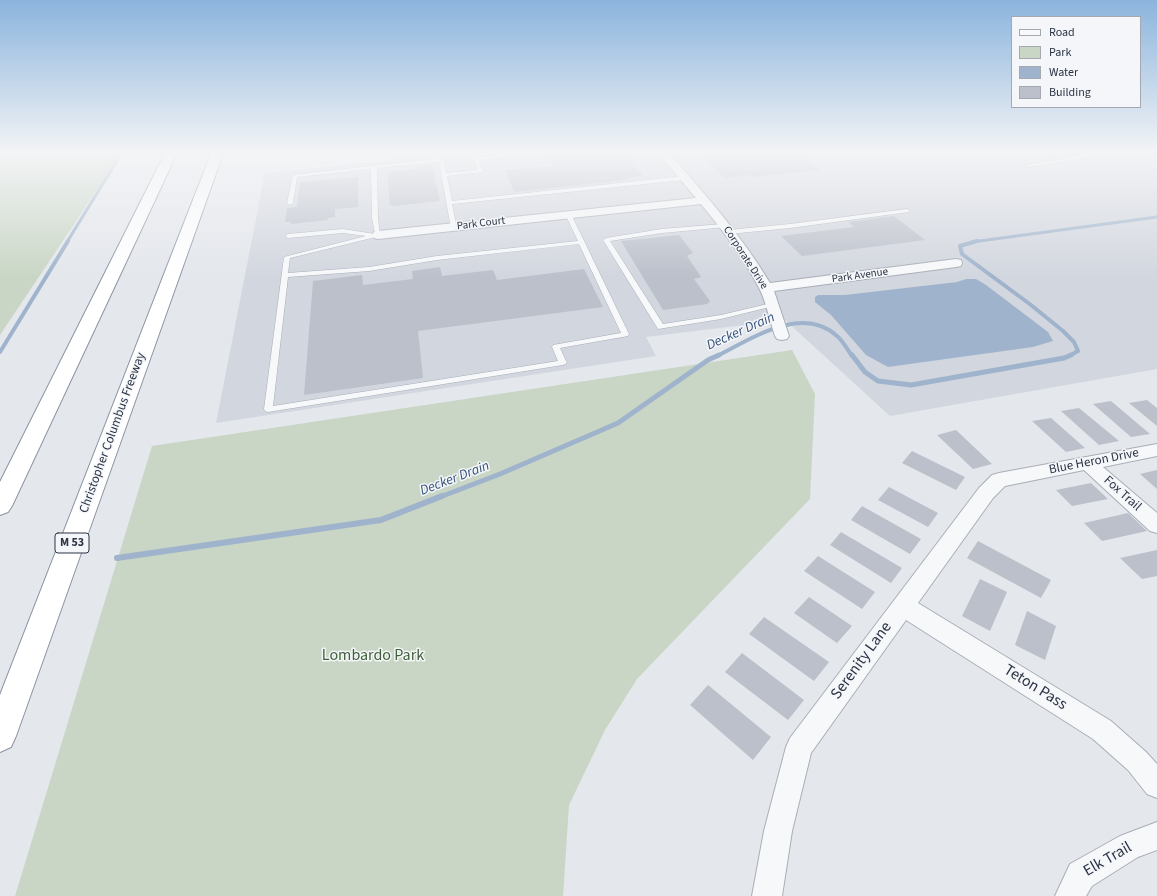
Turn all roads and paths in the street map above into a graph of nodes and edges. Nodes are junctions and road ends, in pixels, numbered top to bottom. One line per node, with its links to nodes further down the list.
1 (202, 192): 29 (highway, Christopher Columbus Freeway / M 53)
2 (151, 193): 26 (highway)
3 (292, 193): 9 (lane)
4 (375, 193): 16 (lane)
5 (448, 193): 10 (lane)
6 (545, 193): 10 (lane)
7 (697, 193): 8 (street, Corporate Drive)
8 (704, 200): 12 (street, Park Court); 14 (street, Corporate Drive)
9 (290, 203)
10 (450, 203): 13 (lane)
11 (907, 211): 14 (lane)
12 (568, 214): 13 (street, Park Court); 17 (lane)
13 (454, 228): 16 (street, Park Court)
14 (727, 229): 20 (street, Corporate Drive); 21 (lane)
15 (288, 236): 16 (lane)
16 (378, 236): 19 (lane)
17 (581, 242): 19 (lane); 19 (lane)
18 (956, 263): 20 (street, Park Avenue)
19 (284, 275)
20 (765, 288): 21 (street, Corporate Drive)
21 (772, 305): 22 (street, Corporate Drive)
22 (782, 336)
23 (1157, 450): 24 (street, Blue Heron Drive)
24 (1087, 463): 25 (street, Blue Heron Drive); 27 (street, Fox Trail)
25 (1031, 474): 28 (street, Serenity Lane)
26 (0, 506)
27 (1157, 525)
28 (903, 606): 30 (street, Teton Pass); 32 (street, Serenity Lane)
29 (0, 736)
30 (1157, 784)
31 (1157, 836): 33 (street, Elk Trail)
32 (767, 896)
33 (1070, 896)

